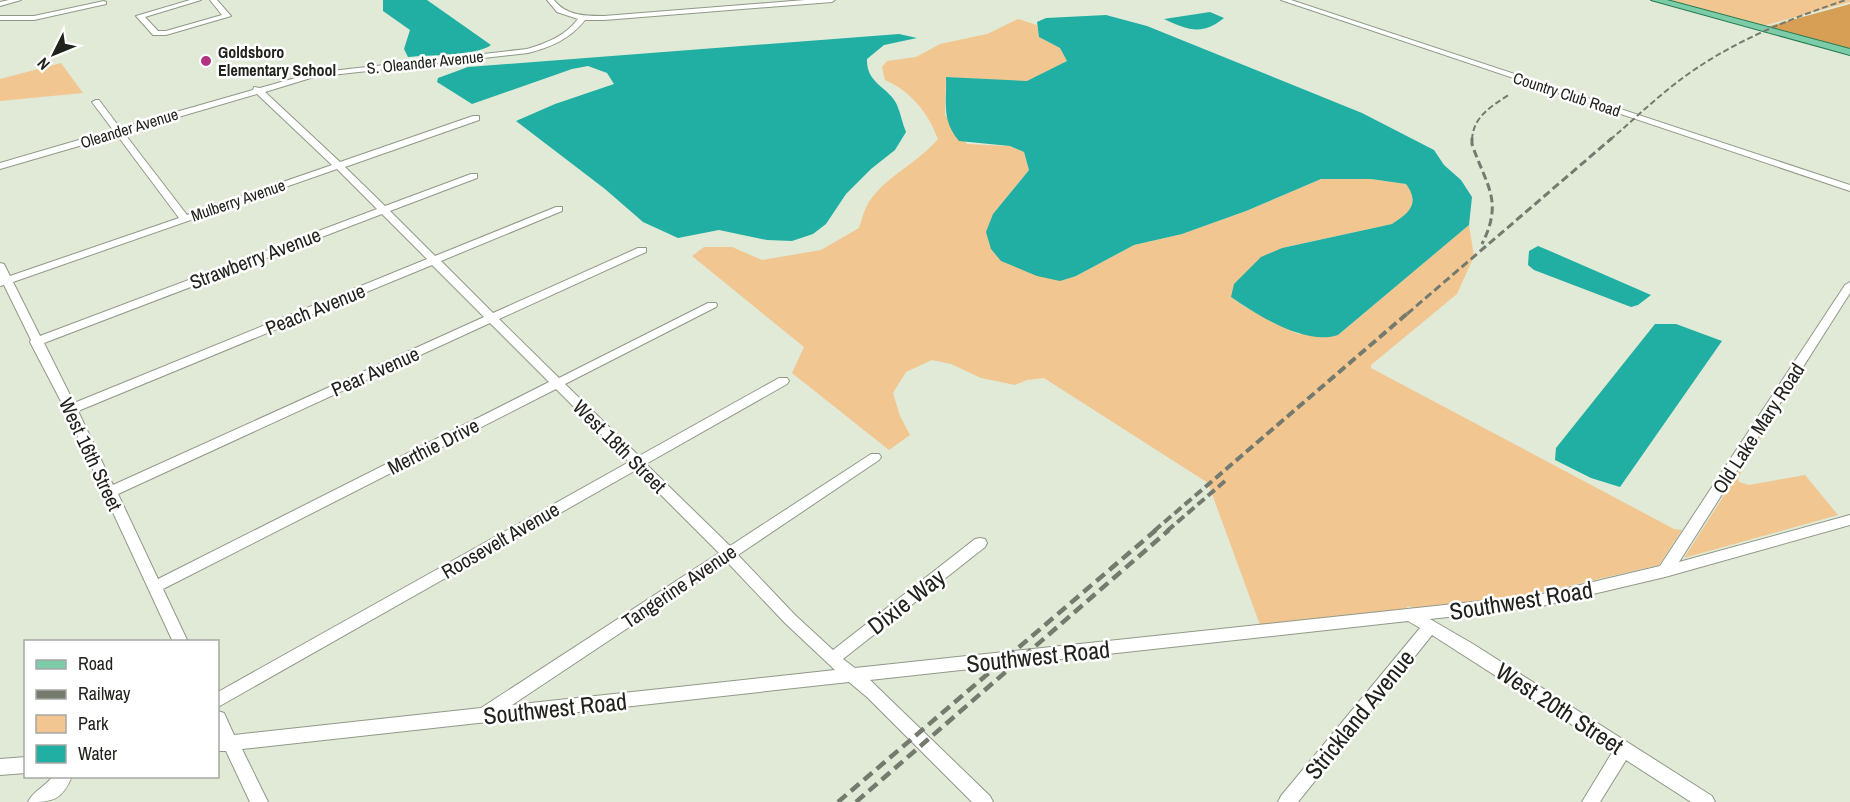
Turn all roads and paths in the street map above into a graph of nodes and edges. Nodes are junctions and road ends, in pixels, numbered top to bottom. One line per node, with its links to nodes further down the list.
1 (18, 0): 10 (street)
2 (198, 0): 3 (street)
3 (213, 0)
4 (549, 0): 11 (street)
5 (827, 0): 6 (street); 11 (street)
6 (832, 0)
7 (1284, 0): 21 (street, Country Club Road)
8 (1656, 0): 13 (main road)
9 (104, 3): 12 (street)
10 (0, 4)
11 (583, 17): 14 (street, S. Oleander Avenue)
12 (0, 18)
13 (1845, 51)
14 (257, 89): 17 (street, Oleander Avenue); 18 (street, West 18th Street)
15 (96, 102): 17 (street)
16 (476, 118): 18 (street, Mulberry Avenue)
17 (117, 132): 19 (street, Oleander Avenue); 24 (street)
18 (338, 165): 23 (street, West 18th Street); 24 (street, Mulberry Avenue)
19 (0, 166)
20 (474, 176): 23 (street, Strawberry Avenue)
21 (1850, 188)
22 (559, 209): 26 (street, Peach Avenue)
23 (383, 210): 26 (street, West 18th Street); 32 (street, Strawberry Avenue)
24 (185, 219): 28 (street, Mulberry Avenue)
25 (642, 250): 31 (street, Pear Avenue)
26 (433, 261): 31 (street, West 18th Street); 35 (street, Peach Avenue)
27 (0, 266): 28 (street, West 16th Street)
28 (3, 282): 32 (street, West 16th Street)
29 (1850, 285): 42 (street, Old Lake Mary Road)
30 (712, 305): 34 (street, Merthie Drive)
31 (491, 318): 34 (street, West 18th Street); 38 (street, Pear Avenue)
32 (36, 342): 35 (street, West 16th Street)
33 (783, 381): 37 (street, Roosevelt Avenue)
34 (557, 383): 37 (street, West 18th Street); 43 (street, Merthie Drive)
35 (71, 409): 38 (street, West 16th Street)
36 (875, 457): 41 (street, Tangerine Avenue)
37 (636, 462): 41 (street, West 18th Street); 49 (street, Roosevelt Avenue)
38 (109, 492): 43 (street, West 16th Street)
39 (1848, 522): 42 (street, Southwest Road)
40 (980, 543): 47 (street, Dixie Way)
41 (728, 553): 47 (street, West 18th Street); 50 (street, Tangerine Avenue)
42 (1665, 572): 44 (street, Southwest Road)
43 (155, 587): 46 (street, West 16th Street)
44 (1412, 616): 45 (street, West 20th Street); 48 (street, Southwest Road)
45 (1430, 627): 53 (street, West 20th Street); 60 (street, Strickland Avenue)
46 (180, 640)
47 (832, 659): 48 (street, West 18th Street)
48 (852, 675): 50 (street, Southwest Road); 59 (street, West 18th Street)
49 (219, 699)
50 (484, 715): 52 (street, Southwest Road)
51 (219, 723): 52 (street)
52 (223, 743): 58 (street)
53 (1623, 749): 61 (street); 62 (street, West 20th Street)
54 (24, 765): 55 (street)
55 (0, 767)
56 (63, 778): 57 (street)
57 (37, 802)
58 (259, 802)
59 (984, 802)
60 (1287, 802)
61 (1591, 802)
62 (1707, 802)

